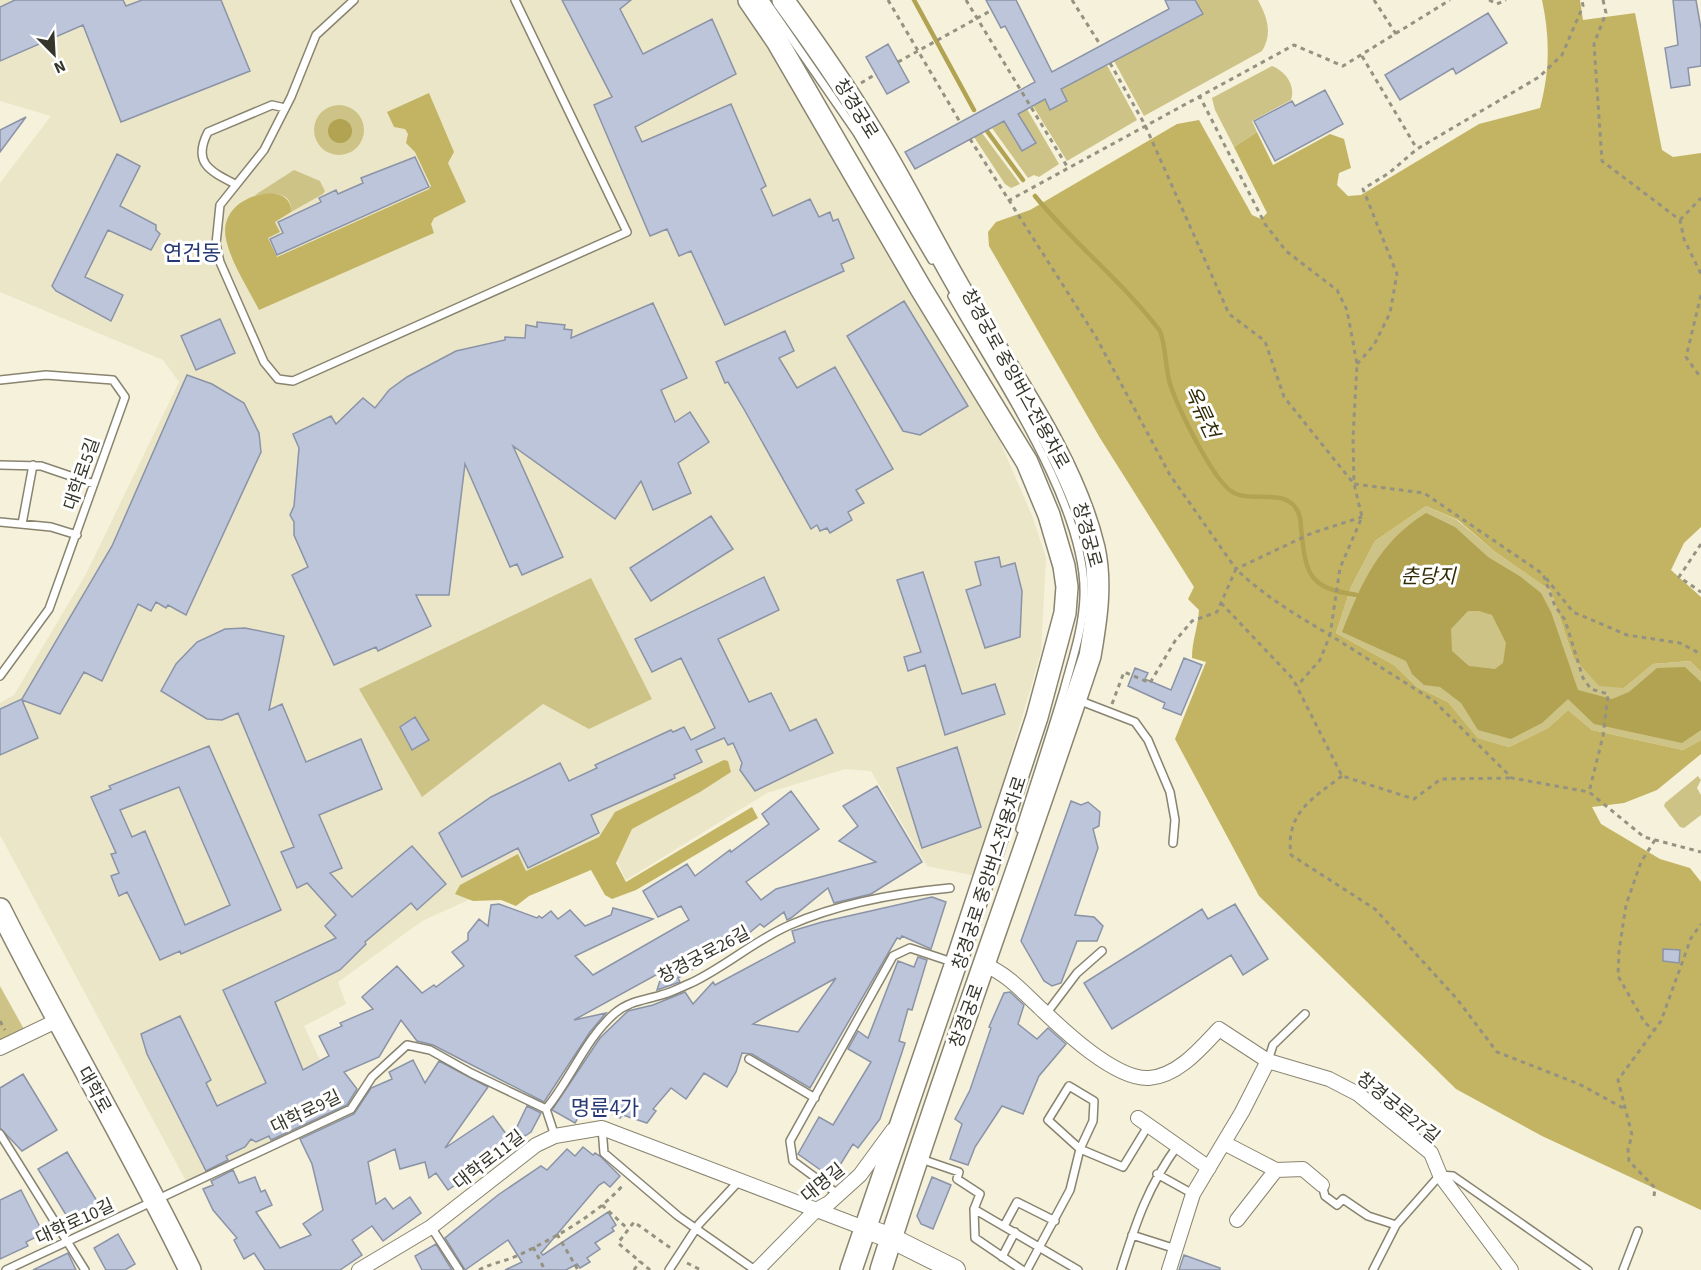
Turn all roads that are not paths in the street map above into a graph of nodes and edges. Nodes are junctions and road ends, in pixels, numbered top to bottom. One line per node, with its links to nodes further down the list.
1 (354, 0): 6 (lane)
2 (515, 0): 7 (lane)
3 (749, 0): 25 (main road, 창경궁로)
4 (765, 0): 8 (lane)
5 (783, 0): 18 (main road, 창경궁로)
6 (285, 108): 7 (lane); 7 (lane)
7 (235, 184)
8 (938, 272)
9 (950, 292): 19 (lane, 창경궁로 중앙버스전용차로)
10 (0, 380): 13 (lane, 대학로5길)
11 (0, 465): 12 (lane)
12 (33, 465): 13 (lane); 15 (lane)
13 (94, 484): 16 (lane, 대학로5길)
14 (0, 522): 15 (lane)
15 (22, 524): 16 (lane)
16 (77, 535): 17 (lane, 대학로5길)
17 (0, 676)
18 (1076, 699): 20 (lane); 26 (main road, 창경궁로)
19 (1016, 843)
20 (1173, 843)
21 (1001, 887): 31 (lane, 창경궁로 중앙버스전용차로)
22 (950, 888): 35 (lane, 창경궁로26길)
23 (0, 909): 29 (main road, 대학로)
24 (1102, 951): 27 (lane)
25 (956, 963): 34 (lane, 창경궁로); 36 (main road, 창경궁로)
26 (985, 965): 27 (street, 창경궁로27길); 31 (main road, 창경궁로)
27 (1046, 1014): 33 (street, 창경궁로27길)
28 (1305, 1014): 33 (lane)
29 (57, 1021): 30 (street); 53 (main road, 대학로)
30 (0, 1048)
31 (954, 1052): 44 (main road, 창경궁로)
32 (749, 1059): 34 (lane)
33 (1268, 1062): 41 (street); 48 (street, 창경궁로27길)
34 (815, 1098): 52 (lane, 창경궁로)
35 (546, 1109): 40 (lane); 53 (lane, 대학로9길)
36 (903, 1116): 52 (street, 대명길); 61 (main road, 창경궁로)
37 (1143, 1122): 42 (street); 43 (lane)
38 (602, 1128): 40 (street, 대학로11길); 49 (street); 62 (lane, 대명길)
39 (0, 1134): 67 (lane)
40 (555, 1136): 60 (street, 대학로11길)
41 (1224, 1143): 45 (street); 46 (street)
42 (1178, 1145): 45 (street); 47 (lane)
43 (1080, 1149): 43 (lane); 57 (lane)
44 (917, 1157): 54 (lane); 66 (main road, 창경궁로)
45 (1209, 1168): 51 (street)
46 (1276, 1170): 50 (street); 56 (street)
47 (1157, 1174): 51 (lane); 65 (lane)
48 (1440, 1175): 58 (lane); 87 (street, 창경궁로27길); 88 (lane)
49 (739, 1181): 55 (street); 62 (lane)
50 (1323, 1185): 58 (lane)
51 (1193, 1194): 69 (street)
52 (839, 1195): 55 (street, 대명길)
53 (156, 1201): 67 (lane, 대학로10길); 73 (main road, 대학로)
54 (974, 1209): 59 (lane); 70 (lane)
55 (816, 1210): 61 (street); 77 (street, 대명길)
56 (1237, 1220)
57 (1055, 1221): 59 (lane); 68 (lane)
58 (1396, 1225): 86 (lane)
59 (1004, 1226): 64 (lane)
60 (431, 1227): 74 (street, 대학로11길); 75 (lane)
61 (864, 1228): 66 (street); 78 (main road, 창경궁로)
62 (696, 1230): 76 (lane); 77 (lane, 대명길)
63 (1638, 1231): 89 (lane)
64 (1015, 1232): 68 (lane); 70 (lane)
65 (1132, 1235): 69 (lane); 84 (lane)
66 (891, 1238): 79 (main road, 창경궁로); 80 (street)
67 (67, 1243): 71 (lane, 대학로10길); 72 (lane)
68 (1041, 1246): 82 (lane); 83 (lane)
69 (1176, 1249): 85 (street)
70 (1002, 1257): 81 (lane)
71 (6, 1270)
72 (85, 1270)
73 (190, 1270)
74 (358, 1270)
75 (459, 1270)
76 (669, 1270)
77 (756, 1270)
78 (851, 1270)
79 (881, 1270)
80 (955, 1270)
81 (1022, 1270)
82 (1027, 1270)
83 (1078, 1270)
84 (1121, 1270)
85 (1169, 1270)
86 (1373, 1270)
87 (1511, 1270)
88 (1588, 1270)
89 (1623, 1270)

